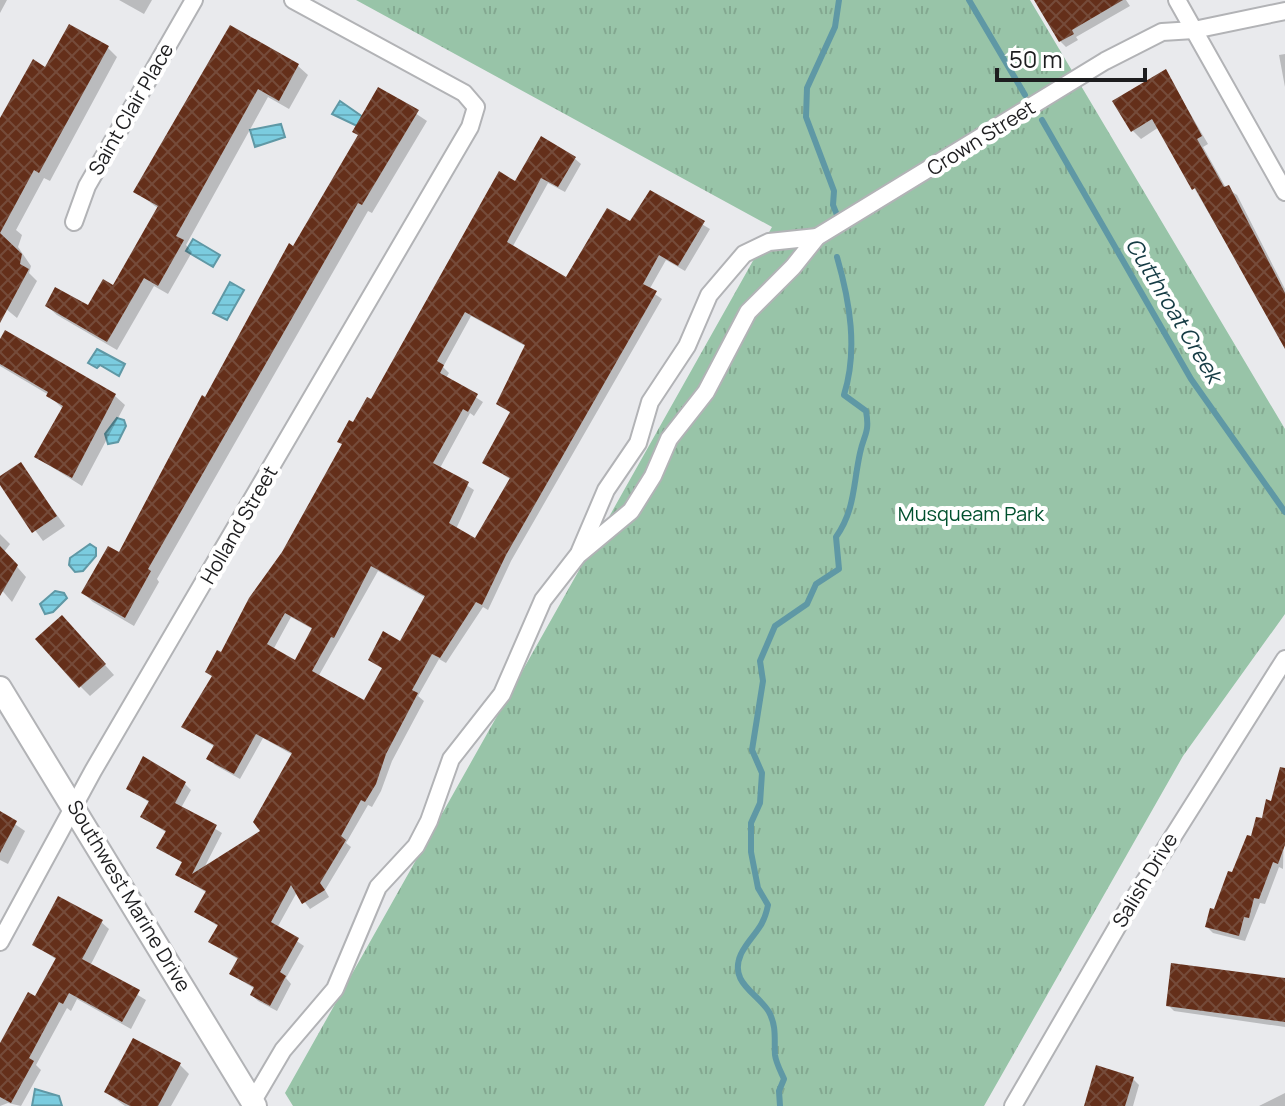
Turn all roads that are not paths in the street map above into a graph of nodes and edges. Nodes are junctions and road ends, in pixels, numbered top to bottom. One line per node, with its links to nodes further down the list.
1 (194, 0): 7 (street, Saint Clair Place)
2 (293, 0): 12 (street, Holland Street)
3 (1177, 0): 5 (street)
4 (1285, 11): 5 (street, Crown Street)
5 (1194, 30): 6 (street); 8 (street, Crown Street)
6 (1285, 192)
7 (74, 222)
8 (817, 237): 9 (street, Crown Street); 9 (street, Crown Street)
9 (578, 555): 14 (street, Crown Street)
10 (1285, 659): 15 (street, Salish Drive)
11 (0, 688): 12 (main road, Southwest Marine Drive)
12 (75, 806): 13 (street, Holland Street); 14 (main road, Southwest Marine Drive)
13 (0, 942)
14 (252, 1105)
15 (1013, 1106)

